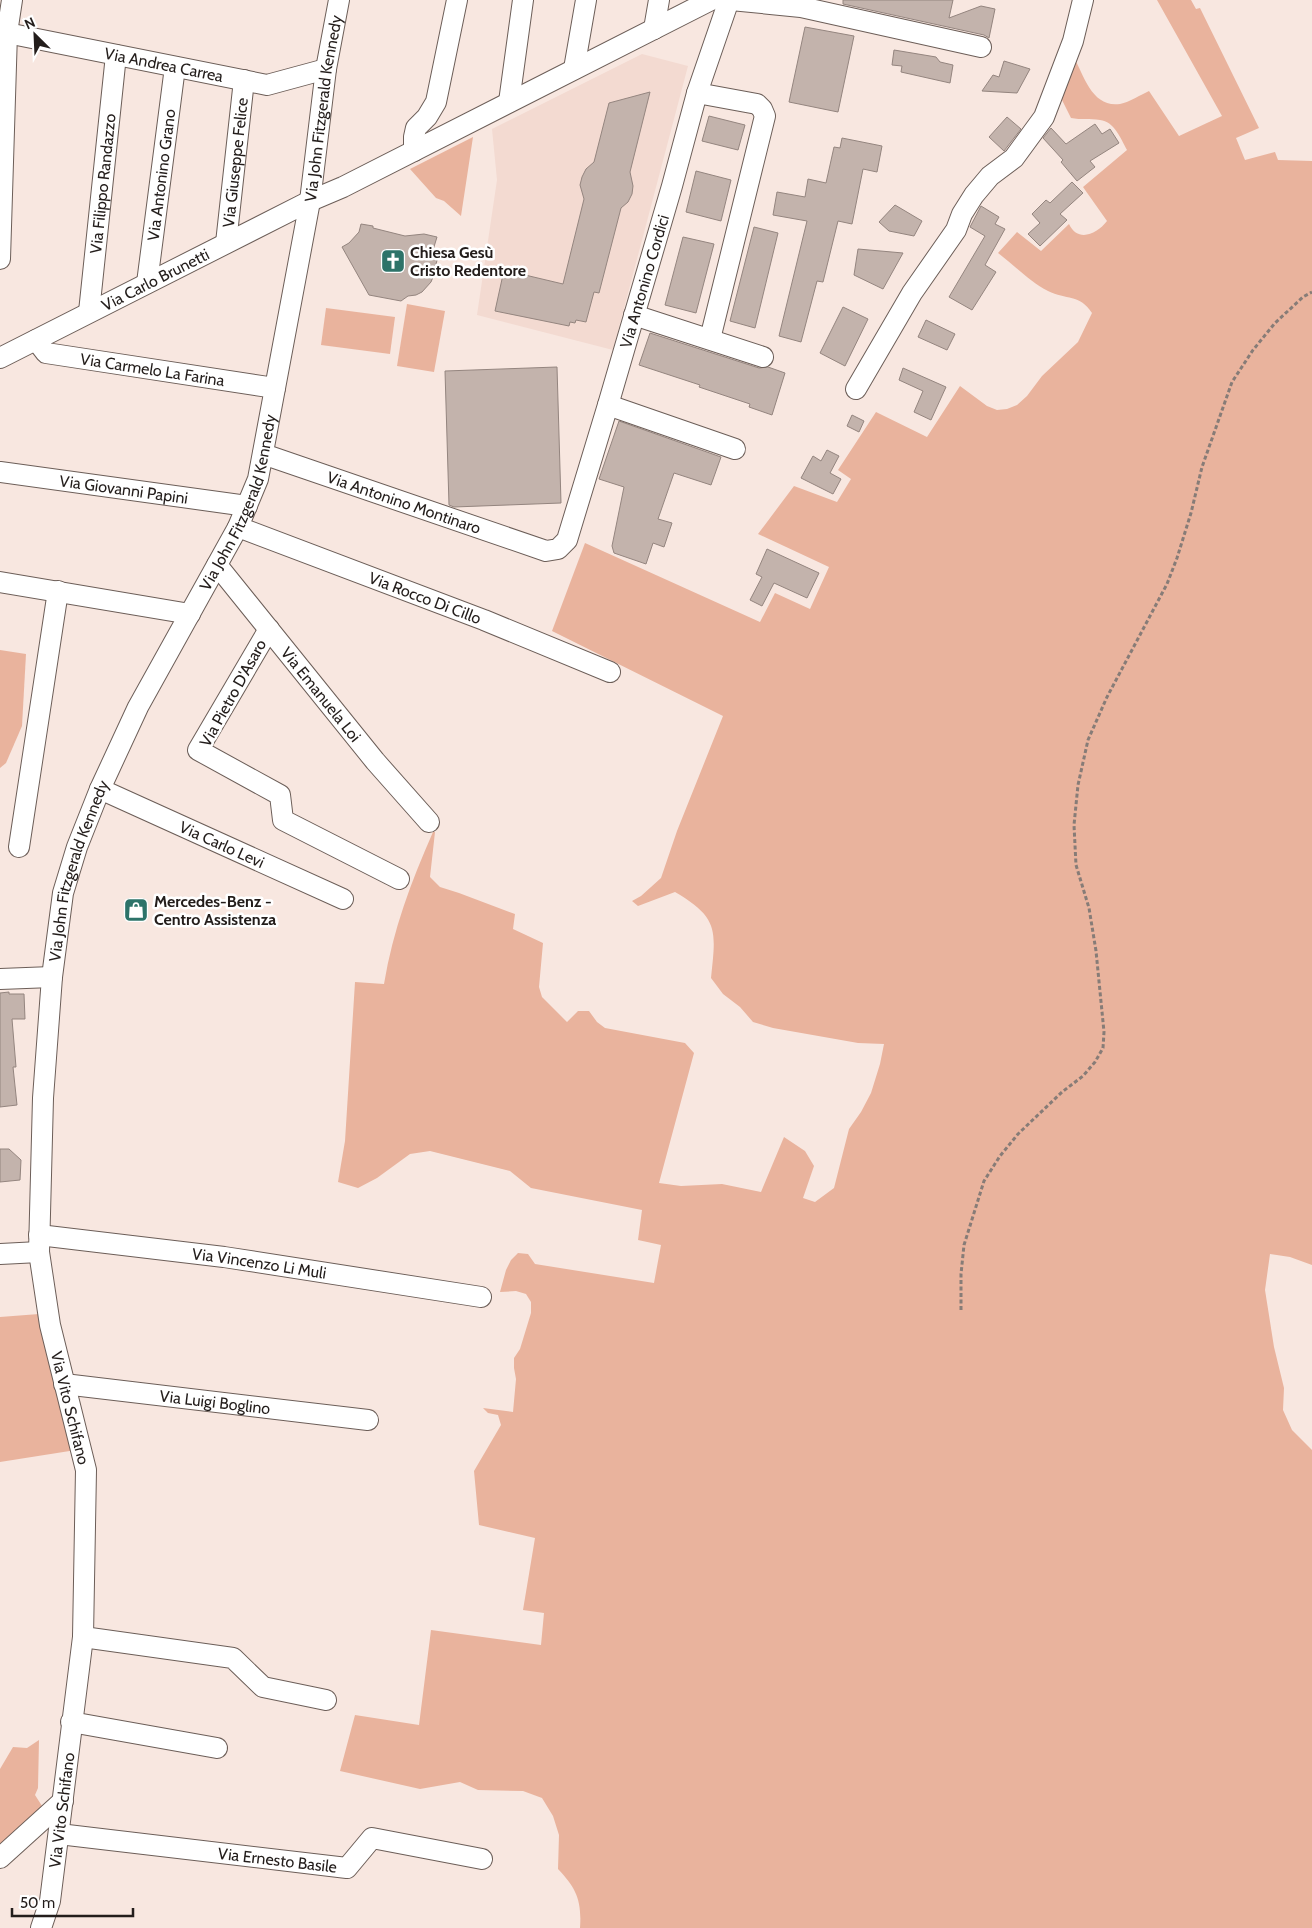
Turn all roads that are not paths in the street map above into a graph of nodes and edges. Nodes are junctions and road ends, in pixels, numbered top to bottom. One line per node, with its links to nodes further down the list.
1 (12, 0): 11 (street)
2 (339, 0): 15 (street, Via John Fitzgerald Kennedy)
3 (457, 0): 20 (street)
4 (523, 0): 19 (street)
5 (586, 0): 16 (street)
6 (659, 0): 10 (street)
7 (711, 0): 10 (street, Via Carlo Brunetti)
8 (730, 0): 12 (street); 18 (street, Via Antonino Cordici)
9 (1083, 0): 32 (street)
10 (654, 29): 16 (street, Via Carlo Brunetti)
11 (3, 31): 13 (street, Via Andrea Carrea); 23 (street)
12 (981, 47)
13 (116, 55): 14 (street, Via Andrea Carrea); 25 (street, Via Filippo Randazzo)
14 (175, 67): 17 (street, Via Andrea Carrea); 24 (street, Via Antonino Grano)
15 (326, 69): 17 (street, Via Andrea Carrea); 21 (street, Via John Fitzgerald Kennedy)
16 (574, 69): 19 (street, Via Carlo Brunetti)
17 (244, 80): 22 (street, Via Giuseppe Felice)
18 (697, 93): 26 (street, Via Antonino Cordici); 27 (street)
19 (509, 102): 20 (street, Via Carlo Brunetti)
20 (414, 151): 21 (street, Via Carlo Brunetti)
21 (310, 200): 22 (street, Via Carlo Brunetti); 31 (street, Via John Fitzgerald Kennedy)
22 (226, 243): 24 (street, Via Carlo Brunetti)
23 (0, 259)
24 (147, 283): 25 (street, Via Carlo Brunetti)
25 (89, 312): 28 (street, Via Carlo Brunetti)
26 (634, 314): 27 (street); 33 (street, Via Antonino Cordici)
27 (710, 339): 29 (street)
28 (36, 340): 30 (street, Via Carlo Brunetti); 31 (street, Via Carmelo La Farina)
29 (764, 357)
30 (0, 358)
31 (275, 388): 35 (street, Via John Fitzgerald Kennedy)
32 (856, 389)
33 (608, 405): 34 (street); 39 (street, Via Antonino Cordici)
34 (734, 449)
35 (263, 454): 37 (street, Via John Fitzgerald Kennedy); 39 (street, Via Antonino Montinaro)
36 (0, 472): 37 (street, Via Giovanni Papini)
37 (247, 506): 38 (street, Via John Fitzgerald Kennedy)
38 (238, 527): 40 (street, Via John Fitzgerald Kennedy); 45 (street, Via Rocco Di Cillo)
39 (546, 551)
40 (217, 565): 43 (street, Via John Fitzgerald Kennedy); 44 (street, Via Emanuela Loi)
41 (0, 582): 42 (street)
42 (58, 591): 43 (street); 48 (street)
43 (190, 614): 46 (street, Via John Fitzgerald Kennedy)
44 (269, 630): 47 (street, Via Emanuela Loi); 49 (street, Via Pietro D'Asaro)
45 (610, 672)
46 (100, 790): 50 (street, Via Carlo Levi); 51 (street, Via John Fitzgerald Kennedy)
47 (429, 822)
48 (19, 847)
49 (399, 879)
50 (343, 899)
51 (52, 977): 52 (street); 53 (street, Via Vito Schifano)
52 (0, 978)
53 (39, 1243): 54 (street, Via Vincenzo Li Muli); 55 (street, Via Vincenzo Li Muli); 56 (street, Via Vito Schifano)
54 (0, 1254)
55 (481, 1297)
56 (64, 1384): 57 (street, Via Luigi Boglino); 58 (street, Via Vito Schifano)
57 (368, 1420)
58 (83, 1638): 59 (street); 60 (street, Via Vito Schifano)
59 (326, 1700)
60 (71, 1722): 61 (street); 62 (street, Via Vito Schifano)
61 (217, 1748)
62 (63, 1801): 63 (street, Via Vito Schifano); 64 (street)
63 (59, 1834): 65 (street, Via Ernesto Basile); 66 (street, Via Vito Schifano)
64 (0, 1858)
65 (482, 1859)
66 (41, 1928)

